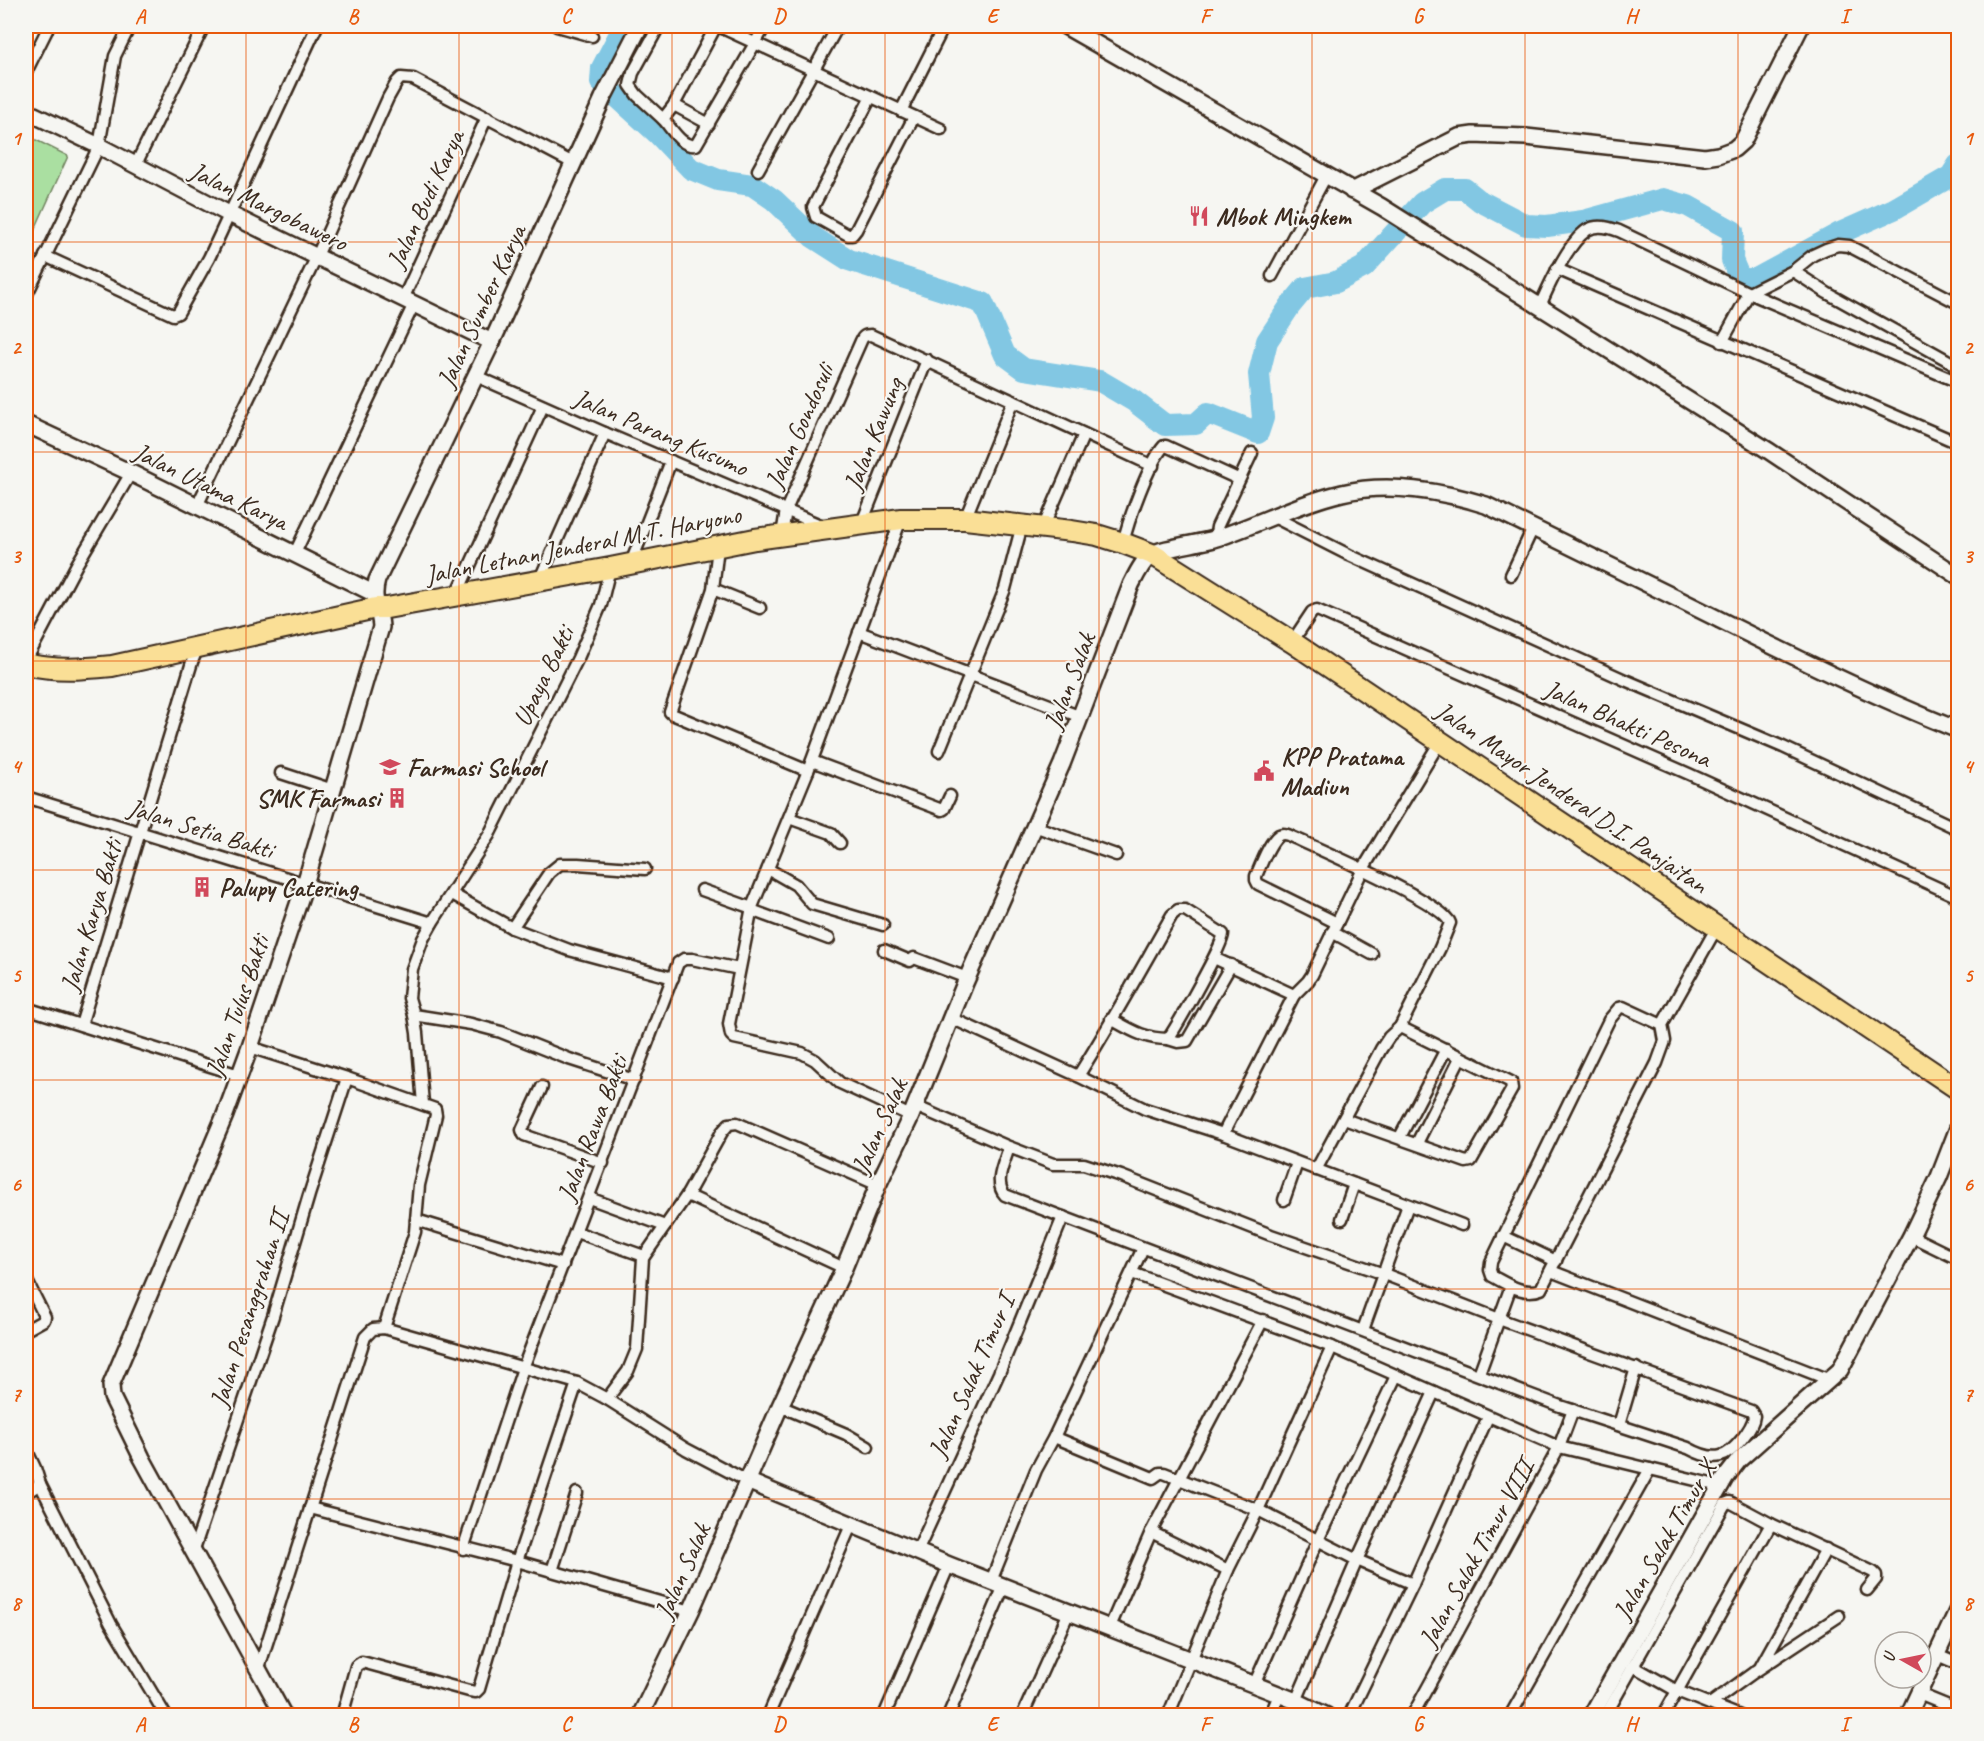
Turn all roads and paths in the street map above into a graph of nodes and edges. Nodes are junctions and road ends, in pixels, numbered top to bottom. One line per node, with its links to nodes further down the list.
1 (49, 26): 17 (street)
2 (130, 26): 27 (street)
3 (204, 26): 29 (street)
4 (317, 26): 33 (street)
5 (557, 26): 14 (street)
6 (640, 26): 28 (street, Jalan Sumber Karya)
7 (659, 26): 24 (street)
8 (717, 26): 15 (street); 19 (street)
9 (765, 26): 15 (street)
10 (838, 26): 16 (street)
11 (944, 26): 21 (street)
12 (1065, 26): 31 (street)
13 (1801, 26): 32 (street)
14 (592, 36)
15 (755, 44): 16 (street); 25 (street)
16 (814, 71): 18 (street); 30 (street)
17 (26, 72)
18 (871, 97): 21 (street); 23 (street)
19 (674, 105): 24 (street); 25 (street)
20 (26, 111): 27 (street, Jalan Margobawero)
21 (901, 111): 23 (street)
22 (487, 117): 28 (street); 35 (street); 41 (street, Jalan Budi Karya)
23 (914, 117): 26 (street)
24 (663, 119): 25 (street)
25 (709, 124)
26 (941, 129)
27 (99, 146): 29 (street, Jalan Margobawero); 34 (street)
28 (573, 163): 44 (street, Jalan Sumber Karya)
29 (135, 166): 33 (street, Jalan Margobawero)
30 (758, 170)
31 (1326, 176): 32 (street); 38 (street)
32 (1352, 191): 43 (street)
33 (229, 214): 34 (street); 35 (street, Jalan Margobawero)
34 (45, 256): 40 (street)
35 (317, 256): 41 (street, Jalan Margobawero); 61 (street)
36 (1557, 270): 39 (street); 43 (street); 45 (street)
37 (1793, 271): 39 (street); 42 (street); 47 (street)
38 (1272, 276)
39 (1749, 293): 45 (street); 49 (street)
40 (26, 297)
41 (409, 302): 44 (street, Jalan Margobawero); 75 (street, Jalan Budi Karya)
42 (1959, 303)
43 (1539, 306): 80 (street)
44 (492, 342): 48 (street, Jalan Sumber Karya)
45 (1722, 342): 55 (street)
46 (927, 360): 50 (street); 62 (street, Jalan Gondosuli); 66 (street, Jalan Kawung)
47 (1959, 366)
48 (476, 376): 51 (street, Jalan Parang Kusumo); 84 (street, Jalan Sumber Karya)
49 (1959, 382)
50 (1012, 401): 54 (street); 65 (street)
51 (543, 406): 53 (street, Jalan Parang Kusumo); 83 (street)
52 (26, 424): 59 (street, Jalan Utama Karya)
53 (605, 433): 57 (street, Jalan Parang Kusumo); 81 (street)
54 (1084, 434): 58 (street); 68 (street)
55 (1959, 443)
56 (1252, 453): 60 (street)
57 (671, 461): 62 (street, Jalan Parang Kusumo); 77 (street)
58 (1153, 466): 60 (street); 73 (street)
59 (131, 473): 61 (street, Jalan Utama Karya); 89 (street)
60 (1239, 479): 72 (street)
61 (197, 506): 75 (street, Jalan Utama Karya)
62 (786, 510): 70 (street, Jalan Parang Kusumo); 71 (street, Jalan Gondosuli)
63 (1274, 517): 69 (street); 72 (street); 102 (street)
64 (901, 519): 65 (highway, Jalan Letnan Jenderal M.T. Haryono); 66 (highway, Jalan Letnan Jenderal M.T. Haryono); 86 (street)
65 (965, 519): 67 (highway, Jalan Letnan Jenderal M.T. Haryono)
66 (861, 525): 70 (highway, Jalan Letnan Jenderal M.T. Haryono)
67 (1022, 525): 68 (highway, Jalan Letnan Jenderal M.T. Haryono); 90 (street)
68 (1043, 528): 73 (highway, Jalan Letnan Jenderal M.T. Haryono)
69 (1533, 528): 79 (street); 92 (street)
70 (828, 529): 71 (highway, Jalan Letnan Jenderal M.T. Haryono)
71 (782, 535): 74 (highway, Jalan Letnan Jenderal M.T. Haryono)
72 (1215, 539): 76 (street)
73 (1123, 543): 76 (highway, Jalan Letnan Jenderal M.T. Haryono)
74 (718, 547): 77 (highway, Jalan Letnan Jenderal M.T. Haryono); 82 (street)
75 (295, 554): 84 (street, Jalan Utama Karya)
76 (1152, 554): 87 (highway, Jalan Mayor Jenderal D.I. Panjaitan); 91 (street, Jalan Salak)
77 (631, 563): 78 (highway, Jalan Letnan Jenderal M.T. Haryono)
78 (610, 568): 81 (highway, Jalan Letnan Jenderal M.T. Haryono); 111 (street, Upaya Bakti)
79 (1511, 575)
80 (1959, 576)
81 (539, 581): 83 (highway, Jalan Letnan Jenderal M.T. Haryono)
82 (713, 589): 85 (street); 95 (street)
83 (456, 596): 84 (highway, Jalan Letnan Jenderal M.T. Haryono)
84 (375, 601): 88 (highway, Jalan Letnan Jenderal M.T. Haryono); 97 (street, Jalan Tulus Bakti)
85 (760, 608)
86 (859, 632): 90 (street); 95 (street)
87 (1292, 642): 93 (highway, Jalan Mayor Jenderal D.I. Panjaitan); 112 (street, Jalan Bhakti Pesona)
88 (198, 647): 89 (highway, Jalan Letnan Jenderal M.T. Haryono); 103 (street, Jalan Karya Bakti)
89 (26, 666)
90 (969, 675): 91 (street); 94 (street)
91 (1081, 717): 101 (street, Jalan Salak)
92 (1959, 730)
93 (1441, 740): 108 (street); 116 (highway, Jalan Mayor Jenderal D.I. Panjaitan)
94 (939, 751)
95 (810, 766): 98 (street); 100 (street)
96 (281, 773): 97 (street)
97 (333, 790): 109 (street, Jalan Tulus Bakti)
98 (950, 796)
99 (26, 797): 103 (street, Jalan Setia Bakti)
100 (789, 818): 104 (street); 107 (street)
101 (1034, 826): 105 (street); 126 (street, Jalan Salak)
102 (1959, 829)
103 (141, 832): 109 (street, Jalan Setia Bakti); 132 (street, Jalan Karya Bakti)
104 (840, 843)
105 (1116, 855)
106 (645, 869): 117 (street)
107 (768, 869): 113 (street); 115 (street)
108 (1363, 869): 118 (street); 118 (street); 134 (street)
109 (305, 884): 114 (street, Jalan Setia Bakti); 136 (street, Jalan Tulus Bakti)
110 (702, 890): 113 (street)
111 (452, 894): 114 (street, Upaya Bakti); 117 (street)
112 (1959, 897)
113 (751, 909): 119 (street); 124 (street)
114 (432, 923): 129 (street, Upaya Bakti)
115 (883, 925)
116 (1717, 927): 133 (street); 144 (highway, Jalan Mayor Jenderal D.I. Panjaitan)
117 (512, 928): 125 (street)
118 (1334, 928): 121 (street); 127 (street)
119 (830, 939)
120 (884, 950): 126 (street)
121 (1372, 954)
122 (1214, 958): 123 (street); 131 (street); 135 (street)
123 (1231, 965): 127 (street); 135 (street)
124 (739, 969): 125 (street, Jalan Rawa Bakti); 146 (street)
125 (673, 978): 142 (street, Jalan Rawa Bakti)
126 (967, 978): 130 (street, Jalan Salak)
127 (1294, 995): 149 (street)
128 (26, 1008): 132 (street)
129 (414, 1015): 142 (street); 145 (street, Upaya Bakti)
130 (951, 1018): 140 (street); 146 (street, Jalan Salak)
131 (1111, 1019): 135 (street); 140 (street)
132 (81, 1025): 139 (street)
133 (1662, 1025): 168 (street); 174 (street)
134 (1400, 1027): 137 (street); 147 (street)
135 (1168, 1039)
136 (250, 1047): 139 (street, Jalan Tulus Bakti); 141 (street)
137 (1446, 1049): 138 (street); 150 (street)
138 (1460, 1058): 151 (street); 151 (street)
139 (239, 1075): 217 (street, Jalan Tulus Bakti)
140 (1078, 1076): 149 (street)
141 (347, 1078): 145 (street); 217 (street, Jalan Pesanggrahan II)
142 (634, 1080): 153 (street, Jalan Rawa Bakti)
143 (542, 1087): 153 (street)
144 (1959, 1089)
145 (423, 1104): 164 (street)
146 (913, 1111): 152 (street); 157 (street, Jalan Salak)
147 (1344, 1119): 150 (street); 155 (street)
148 (1959, 1128): 169 (street, Jalan Salak Timur X)
149 (1223, 1134): 154 (street)
150 (1400, 1137): 151 (street)
151 (1418, 1143)
152 (1010, 1147): 162 (street); 177 (street)
153 (603, 1163): 159 (street, Jalan Rawa Bakti)
154 (1297, 1163): 155 (street); 160 (street)
155 (1316, 1170): 156 (street)
156 (1354, 1184): 161 (street); 163 (street)
157 (878, 1185): 158 (street); 175 (street, Jalan Salak)
158 (687, 1195): 166 (street); 175 (street)
159 (589, 1198): 166 (street); 167 (street, Jalan Rawa Bakti)
160 (1284, 1200)
161 (1408, 1205): 165 (street); 177 (street)
162 (1063, 1217): 170 (street); 218 (street, Jalan Salak Timur I)
163 (1342, 1219)
164 (416, 1220): 173 (street); 182 (street)
165 (1462, 1225)
166 (665, 1226): 171 (street)
167 (576, 1232): 171 (street); 173 (street, Jalan Rawa Bakti)
168 (1503, 1236): 174 (street); 179 (street)
169 (1911, 1236): 172 (street); 190 (street, Jalan Salak Timur X)
170 (1143, 1248): 176 (street); 184 (street)
171 (644, 1256): 193 (street)
172 (1959, 1259)
173 (563, 1265): 186 (street, Jalan Rawa Bakti)
174 (1554, 1266): 179 (street); 190 (street)
175 (844, 1268): 194 (street, Jalan Salak)
176 (1132, 1273): 181 (street); 198 (street)
177 (1384, 1274): 180 (street); 184 (street)
178 (26, 1279): 183 (street)
179 (1511, 1286): 180 (street)
180 (1499, 1319): 187 (street); 188 (street)
181 (1263, 1320): 185 (street); 203 (street)
182 (384, 1328): 186 (street); 209 (street)
183 (26, 1330)
184 (1363, 1330): 188 (street)
185 (1332, 1347): 189 (street); 210 (street)
186 (524, 1368): 191 (street); 215 (street, Jalan Rawa Bakti)
187 (1636, 1368): 197 (street); 197 (street)
188 (1479, 1374): 195 (street)
189 (1396, 1376): 192 (street); 214 (street)
190 (1830, 1380): 206 (street, Jalan Salak Timur X)
191 (577, 1383): 193 (street); 220 (street)
192 (1434, 1392): 196 (street); 219 (street)
193 (608, 1399): 204 (street)
194 (780, 1406): 200 (street); 204 (street, Jalan Salak)
195 (1573, 1410): 197 (street); 199 (street, Jalan Salak Timur VIII)
196 (1488, 1417): 199 (street); 225 (street)
197 (1619, 1425)
198 (1054, 1437): 203 (street); 224 (street)
199 (1559, 1446): 202 (street); 257 (street, Jalan Salak Timur VIII)
200 (868, 1447)
201 (26, 1449): 205 (street)
202 (1650, 1469): 206 (street); 258 (street)
203 (1178, 1478): 210 (street); 213 (street)
204 (747, 1481): 211 (street); 228 (street, Jalan Salak)
205 (40, 1484): 207 (street); 246 (street)
206 (1720, 1486): 259 (street, Jalan Salak Timur X)
207 (26, 1493)
208 (577, 1493): 223 (street)
209 (310, 1508): 215 (street); 237 (street)
210 (1258, 1510): 214 (street); 222 (street)
211 (852, 1523): 218 (street); 250 (street)
212 (1771, 1524): 216 (street); 235 (street); 239 (street)
213 (1151, 1532): 222 (street); 231 (street)
214 (1318, 1540): 219 (street); 238 (street)
215 (463, 1549): 220 (street)
216 (1826, 1549): 226 (street); 236 (street)
217 (193, 1552): 237 (street, Jalan Tulus Bakti)
218 (917, 1552): 221 (street)
219 (1357, 1560): 225 (street); 242 (street)
220 (517, 1561): 223 (street); 248 (street)
221 (949, 1565): 224 (street); 251 (street)
222 (1228, 1570): 233 (street)
223 (552, 1571): 228 (street)
224 (998, 1584): 229 (street); 252 (street)
225 (1413, 1584): 256 (street)
226 (1867, 1590)
227 (1959, 1609): 232 (street)
228 (691, 1611): 249 (street, Jalan Salak)
229 (1069, 1612): 231 (street); 253 (street)
230 (1839, 1616): 236 (street)
231 (1109, 1629): 233 (street)
232 (1937, 1655): 234 (street); 240 (street)
233 (1192, 1660): 238 (street); 254 (street)
234 (1959, 1664)
235 (1633, 1666): 239 (street); 260 (street)
236 (1759, 1669): 243 (street)
237 (258, 1671): 247 (street, Jalan Tulus Bakti)
238 (1254, 1685): 241 (street)
239 (1677, 1691): 243 (street); 261 (street)
240 (1919, 1694): 244 (street); 263 (street)
241 (1279, 1695): 242 (street); 255 (street)
242 (1296, 1701): 245 (street)
243 (1718, 1707): 262 (street)
244 (1959, 1710)
245 (1325, 1715)
246 (166, 1716)
247 (284, 1716)
248 (342, 1716)
249 (640, 1716)
250 (768, 1716)
251 (884, 1716)
252 (948, 1716)
253 (1022, 1716)
254 (1168, 1716)
255 (1270, 1716)
256 (1349, 1716)
257 (1412, 1716)
258 (1510, 1716)
259 (1592, 1716)
260 (1605, 1716)
261 (1663, 1716)
262 (1740, 1716)
263 (1908, 1716)

